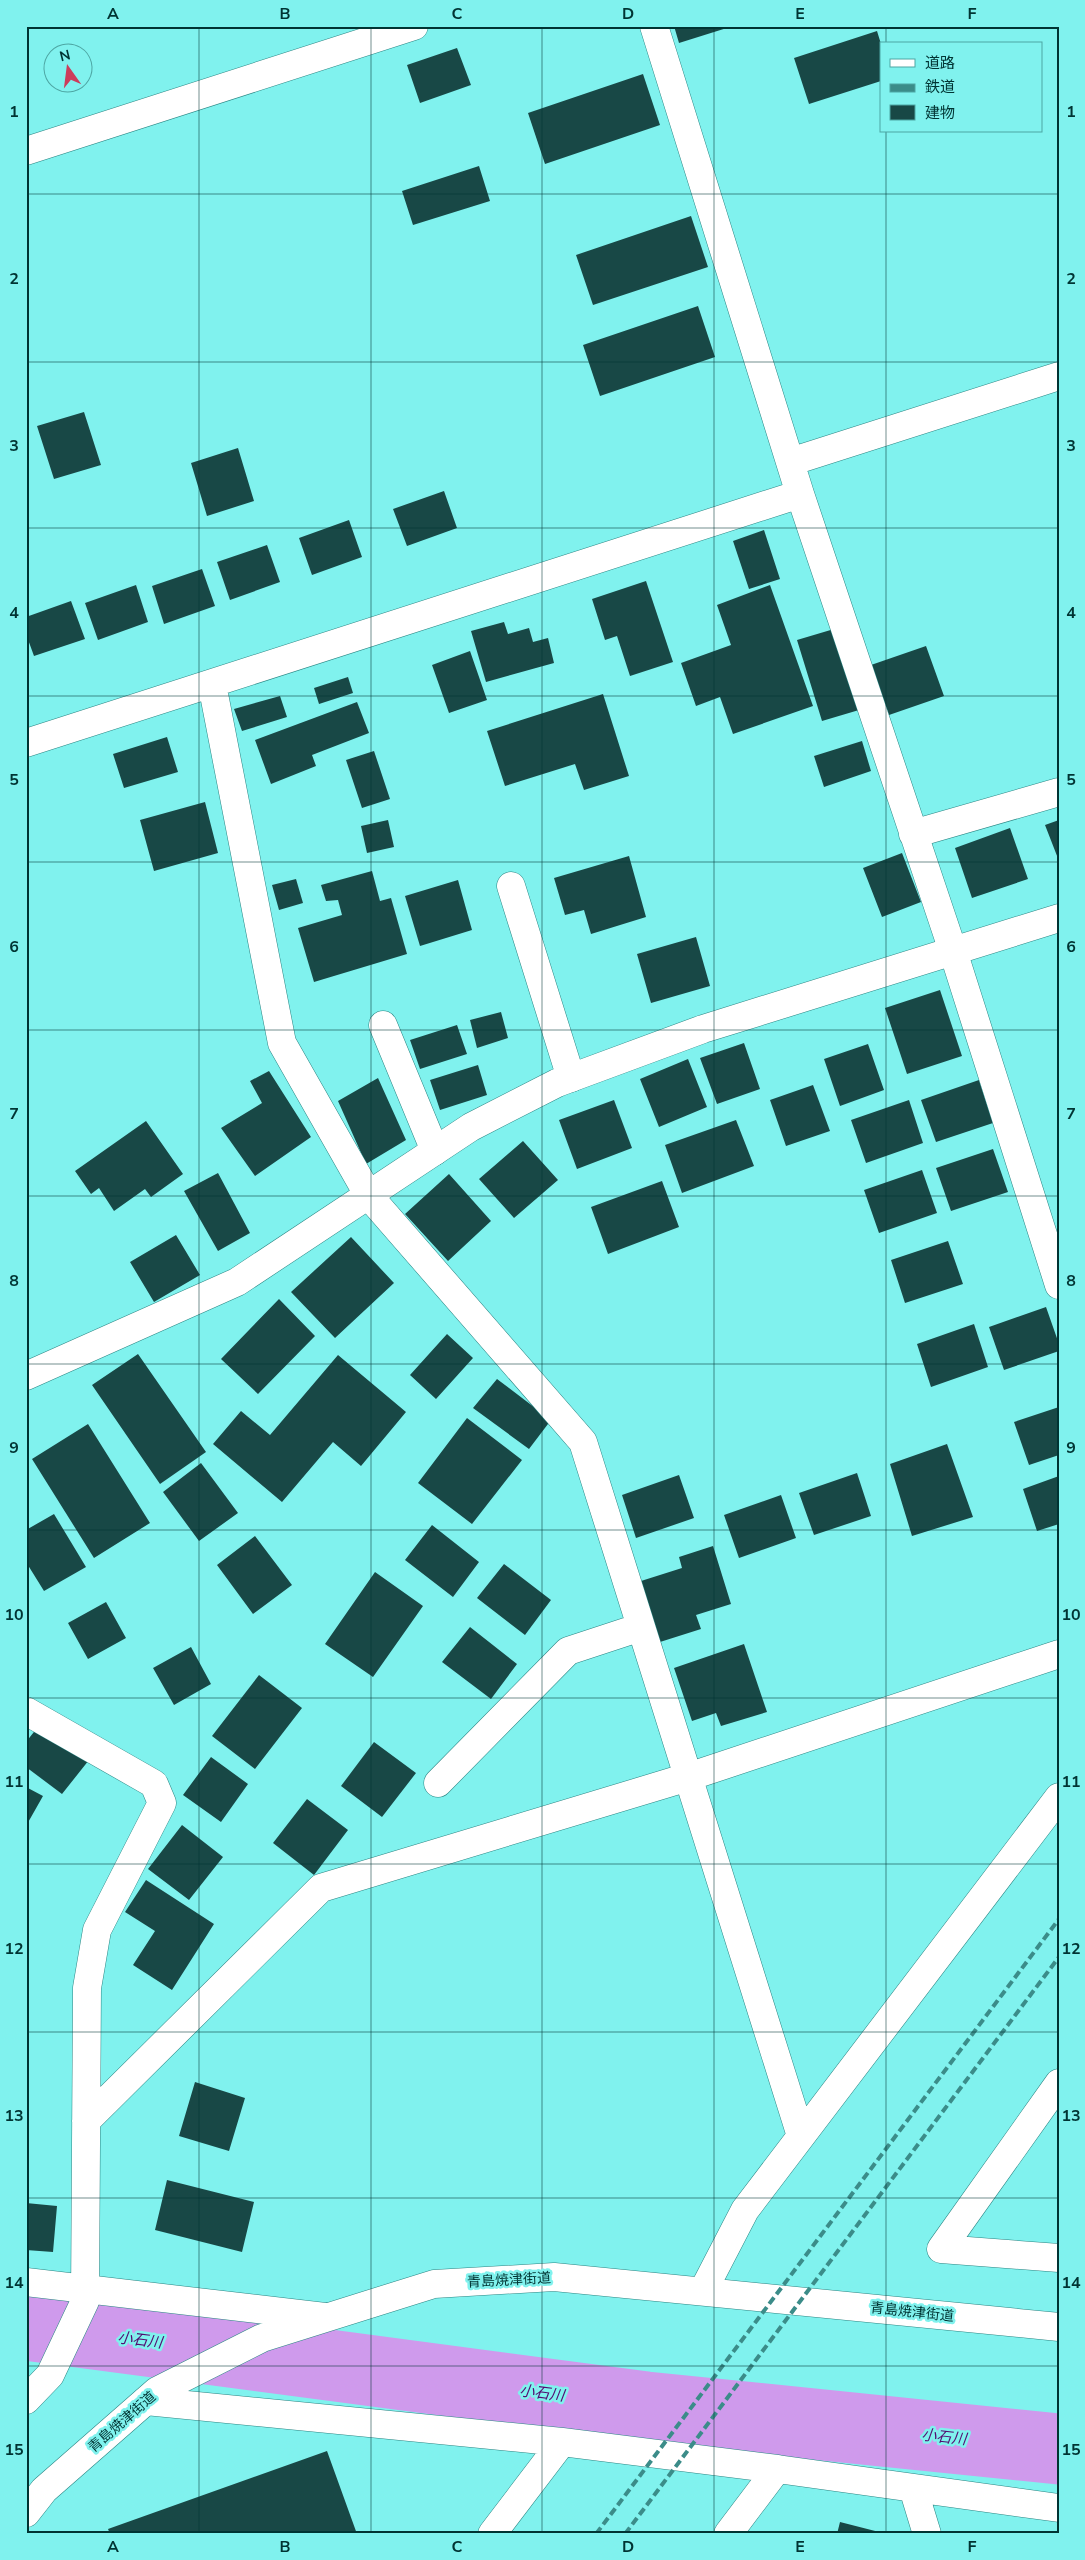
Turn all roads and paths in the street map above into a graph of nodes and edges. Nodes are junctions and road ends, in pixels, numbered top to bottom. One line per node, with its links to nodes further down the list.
1 (414, 26): 3 (street)
2 (654, 26): 5 (street)
3 (26, 151)
4 (1059, 376): 5 (street)
5 (790, 462): 6 (street)
6 (800, 494): 7 (street); 10 (street)
7 (212, 684): 8 (street); 17 (street)
8 (26, 743)
9 (1059, 792): 10 (street)
10 (913, 834): 13 (street)
11 (511, 886): 15 (street)
12 (1059, 918): 13 (street)
13 (953, 951): 15 (street); 18 (street)
14 (383, 1025): 16 (street)
15 (571, 1078): 16 (street)
16 (435, 1151): 17 (street)
17 (369, 1196): 19 (street); 20 (street)
18 (1059, 1285)
19 (26, 1376)
20 (641, 1627): 23 (street); 24 (street)
21 (1059, 1654): 23 (street)
22 (26, 1711): 27 (street)
23 (688, 1777): 27 (street); 28 (street)
24 (438, 1783)
25 (1059, 1797): 28 (street)
26 (1059, 2083): 29 (street)
27 (86, 2121): 32 (street)
28 (801, 2136): 31 (street)
29 (1059, 2258)
30 (26, 2282): 32 (street)
31 (703, 2291): 33 (street, 青島焼津街道); 34 (street, 青島焼津街道)
32 (85, 2294): 33 (street); 36 (street)
33 (316, 2320): 35 (street, 青島焼津街道)
34 (1059, 2327)
35 (152, 2396): 37 (street); 41 (street, 青島焼津街道)
36 (26, 2400)
37 (562, 2442): 38 (street); 42 (street)
38 (777, 2469): 39 (street); 43 (street)
39 (913, 2488): 40 (street); 44 (street)
40 (1059, 2508)
41 (26, 2513)
42 (492, 2534)
43 (728, 2534)
44 (927, 2534)

